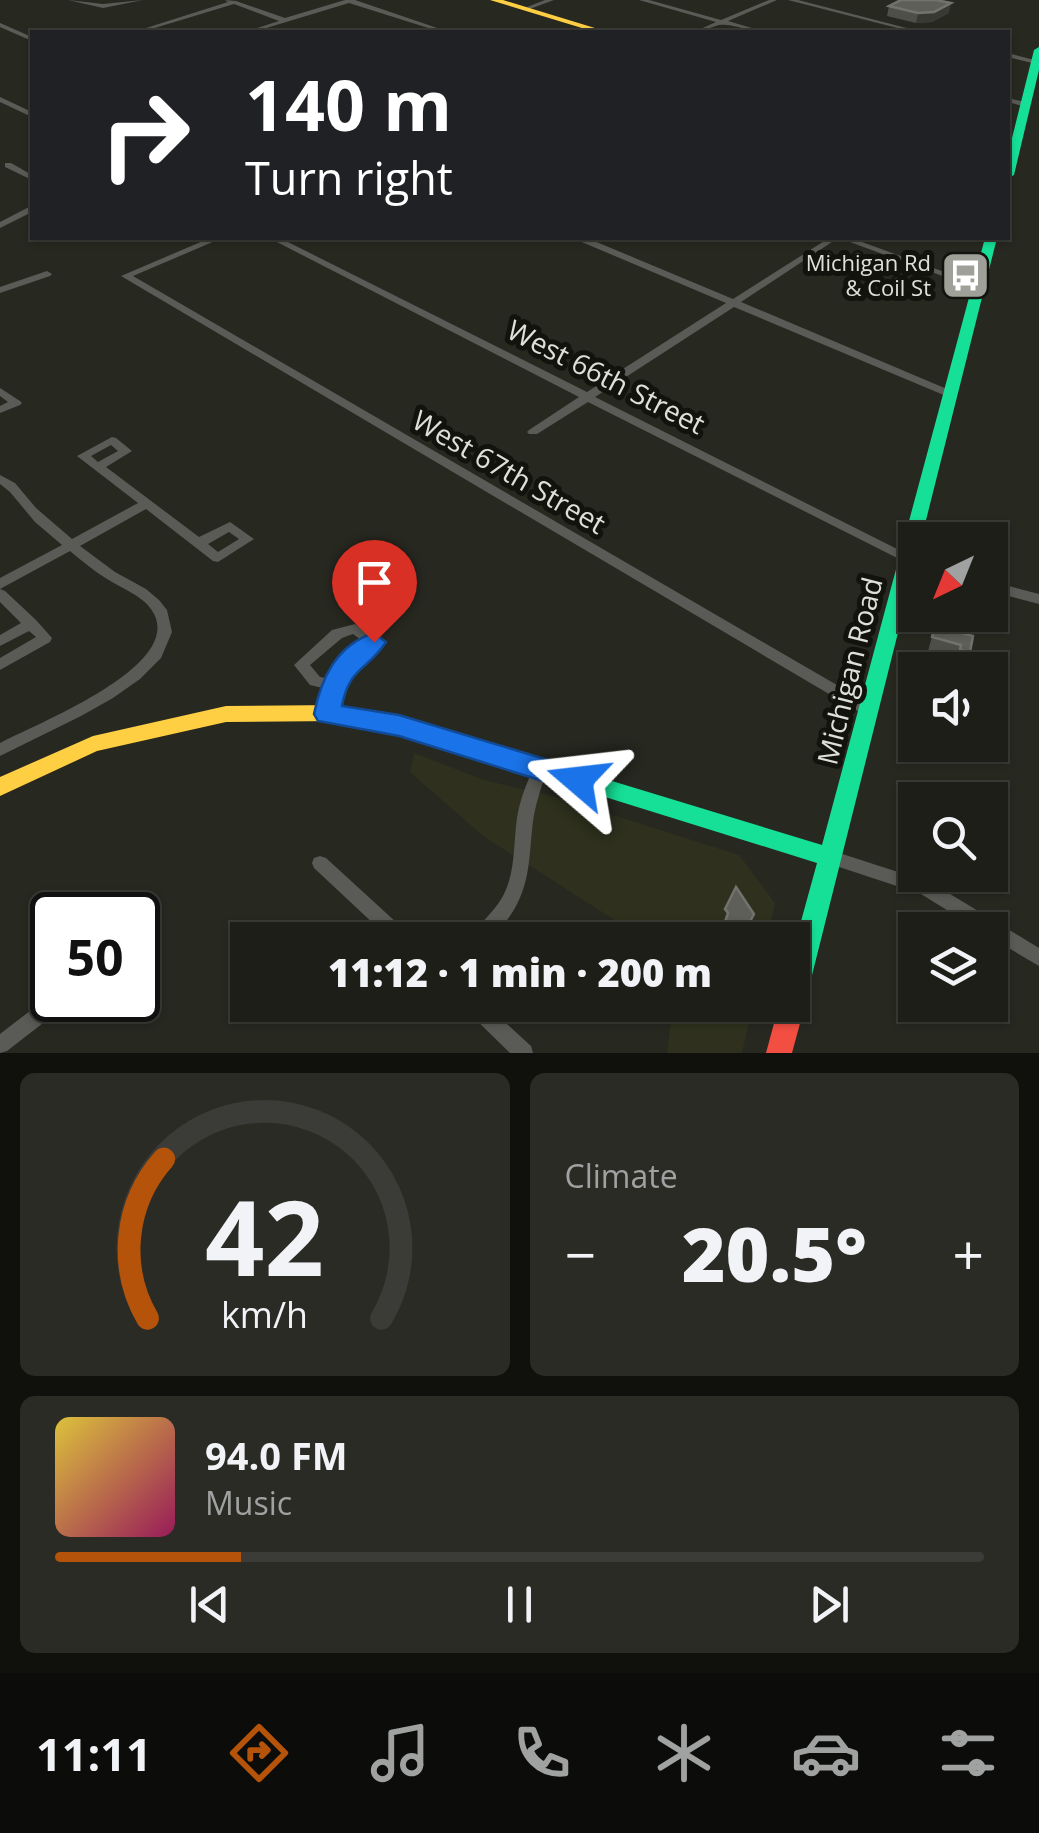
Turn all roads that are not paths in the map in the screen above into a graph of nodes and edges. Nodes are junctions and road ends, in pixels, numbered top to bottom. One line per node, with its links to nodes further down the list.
1 (71, 0): 2 (street)
2 (140, 0)
3 (351, 0): 11 (street); 18 (street)
4 (494, 0): 10 (main road)
5 (551, 0): 10 (street)
6 (642, 0): 12 (street)
7 (774, 0): 12 (street)
8 (791, 0): 22 (street)
9 (231, 1): 11 (street); 15 (street)
10 (525, 9): 19 (main road)
11 (286, 20): 14 (street)
12 (722, 22): 20 (street); 21 (street)
13 (0, 25): 23 (street)
14 (263, 28): 16 (street); 17 (street)
15 (146, 29)
16 (256, 30)
17 (270, 30)
18 (440, 30)
19 (595, 30)
20 (702, 30)
21 (752, 30)
22 (910, 30)
23 (30, 39)
24 (1010, 55): 25 (street)
25 (1038, 56): 27 (main road)
26 (0, 99): 28 (street)
27 (1017, 103): 29 (main road)
28 (30, 114)
29 (1010, 154)
30 (8, 165): 31 (street)
31 (30, 177)
32 (30, 210): 33 (street)
33 (0, 225)
34 (212, 240): 65 (street, West 67th Street)
35 (278, 240): 46 (street, West 66th Street)
36 (585, 240): 43 (street)
37 (831, 240): 43 (street)
38 (850, 240): 41 (street)
39 (990, 240): 41 (main road, Michigan Road)
40 (47, 274): 42 (street)
41 (978, 286): 45 (main road, Michigan Road)
42 (0, 290)
43 (734, 303): 45 (street); 46 (street)
44 (0, 390): 47 (street)
45 (950, 394): 52 (main road, Michigan Road)
46 (588, 396): 48 (street); 55 (street, West 66th Street)
47 (0, 410)
48 (533, 432)
49 (98, 467): 51 (street)
50 (0, 479): 54 (street)
51 (146, 504): 53 (street); 54 (street)
52 (920, 522)
53 (199, 543)
54 (72, 544): 56 (street); 67 (street)
55 (898, 554)
56 (0, 584)
57 (1008, 591): 59 (street)
58 (0, 594): 61 (street)
59 (1039, 599)
60 (898, 606): 65 (main road, Michigan Road)
61 (30, 623): 62 (street); 63 (street)
62 (0, 641)
63 (0, 665)
64 (333, 685): 64 (street); 66 (street)
65 (868, 710): 70 (main road, Michigan Road)
66 (327, 714): 68 (main road); 69 (main road)
67 (0, 750)
68 (540, 768): 70 (main road); 73 (street)
69 (0, 787)
70 (830, 857): 74 (main road, Michigan Road); 75 (street)
71 (320, 863): 72 (street)
72 (384, 922)
73 (498, 922)
74 (810, 934)
75 (1039, 958)
76 (30, 1022): 79 (street)
77 (491, 1022): 80 (street)
78 (788, 1022): 81 (main road, Michigan Road)
79 (0, 1045)
80 (524, 1053)
81 (780, 1053)

